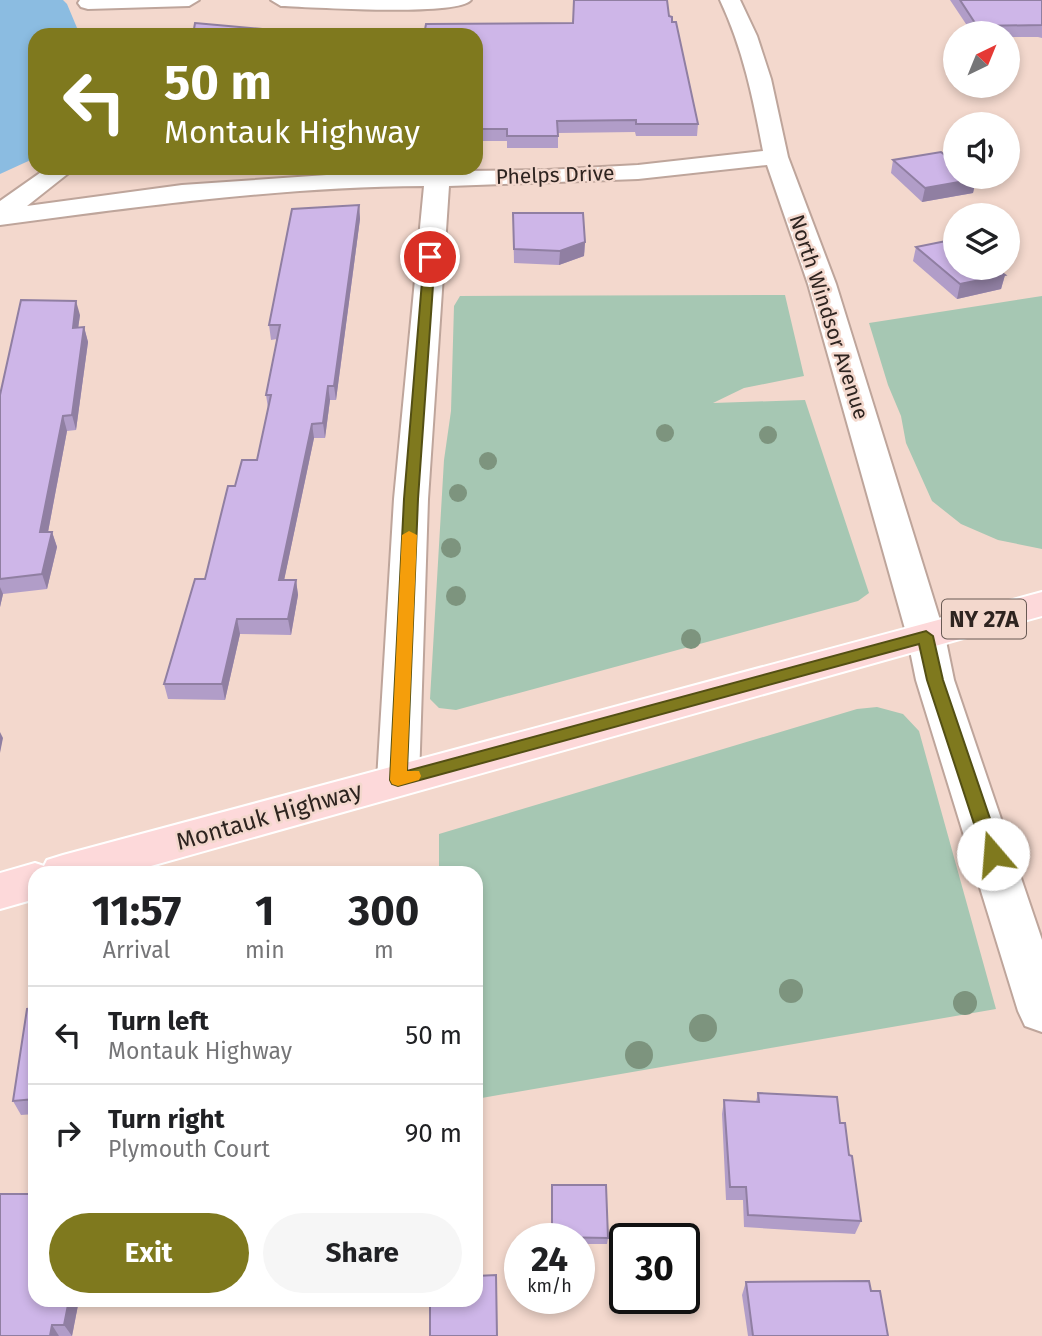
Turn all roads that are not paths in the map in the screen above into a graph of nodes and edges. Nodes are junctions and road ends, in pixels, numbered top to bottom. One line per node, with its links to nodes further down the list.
1 (189, 0): 5 (street)
2 (281, 0): 3 (street)
3 (461, 0)
4 (730, 0): 7 (street, North Windsor Avenue)
5 (87, 1): 6 (street)
6 (101, 23)
7 (776, 156): 9 (street, Phelps Drive); 12 (street, North Windsor Avenue)
8 (54, 175): 10 (street)
9 (437, 177): 10 (street, Phelps Drive); 13 (street)
10 (0, 215)
11 (1042, 604): 12 (main road, Montauk Highway / NY 27A)
12 (926, 636): 13 (main road, Montauk Highway / NY 27A); 17 (street, North Windsor Avenue)
13 (398, 780): 14 (main road, Montauk Highway / NY 27A)
14 (88, 866)
15 (28, 883): 16 (main road)
16 (0, 891)
17 (1030, 928): 18 (street, North Windsor Avenue)
18 (1042, 1011)

